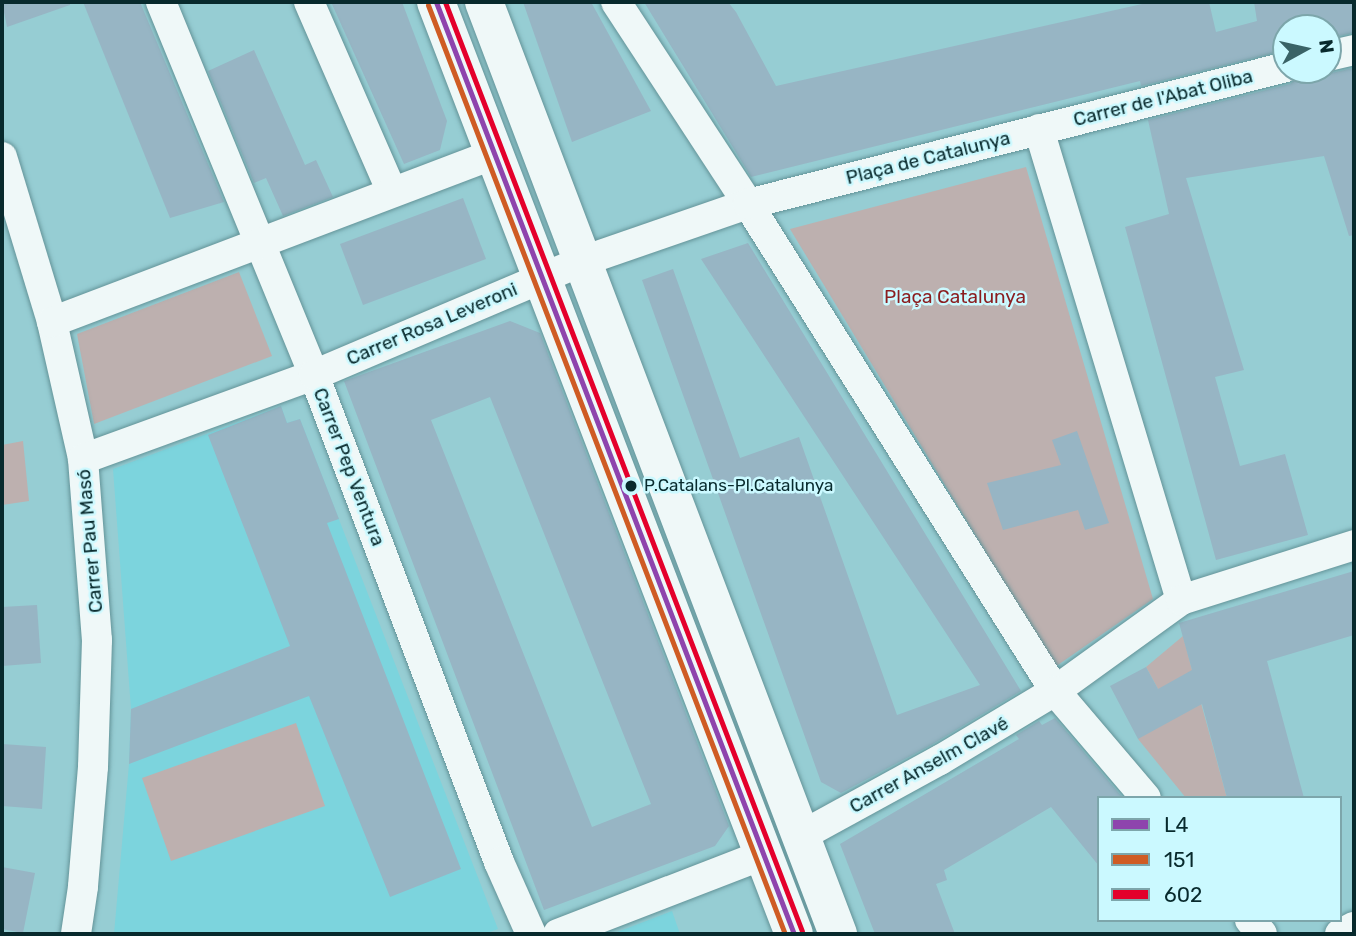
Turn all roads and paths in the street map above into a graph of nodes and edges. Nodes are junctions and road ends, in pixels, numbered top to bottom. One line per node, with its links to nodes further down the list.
1 (161, 2): 12 (street, Carrer Pep Ventura)
2 (309, 2): 10 (street)
3 (436, 2): 8 (main road)
4 (484, 2): 13 (main road)
5 (616, 2): 11 (street)
6 (1272, 71): 7 (street, Carrer de l'Abat Oliba)
7 (1039, 129): 11 (street, Plaça de Catalunya); 19 (street)
8 (495, 153): 10 (street); 14 (main road)
9 (2, 157): 15 (street, Carrer Pau Masó)
10 (392, 192): 12 (street)
11 (748, 204): 13 (street); 20 (street)
12 (258, 242): 15 (street); 16 (street, Carrer Pep Ventura)
13 (583, 261): 14 (street, Carrer Rosa Leveroni); 22 (main road)
14 (542, 277): 16 (street, Carrer Rosa Leveroni); 23 (main road)
15 (52, 322): 17 (street, Carrer Pau Masó)
16 (314, 375): 17 (street, Carrer Rosa Leveroni); 26 (street, Carrer Pep Ventura)
17 (83, 459): 25 (street, Carrer Pau Masó)
18 (1354, 545): 19 (street)
19 (1181, 600): 20 (street)
20 (1055, 691): 21 (street); 22 (street, Carrer Anselm Clavé)
21 (1144, 796)
22 (801, 836): 29 (main road)
23 (763, 855): 27 (street); 28 (main road)
24 (1354, 927): 30 (street)
25 (76, 934)
26 (531, 934)
27 (558, 934)
28 (794, 934)
29 (838, 934)
30 (1340, 934)

